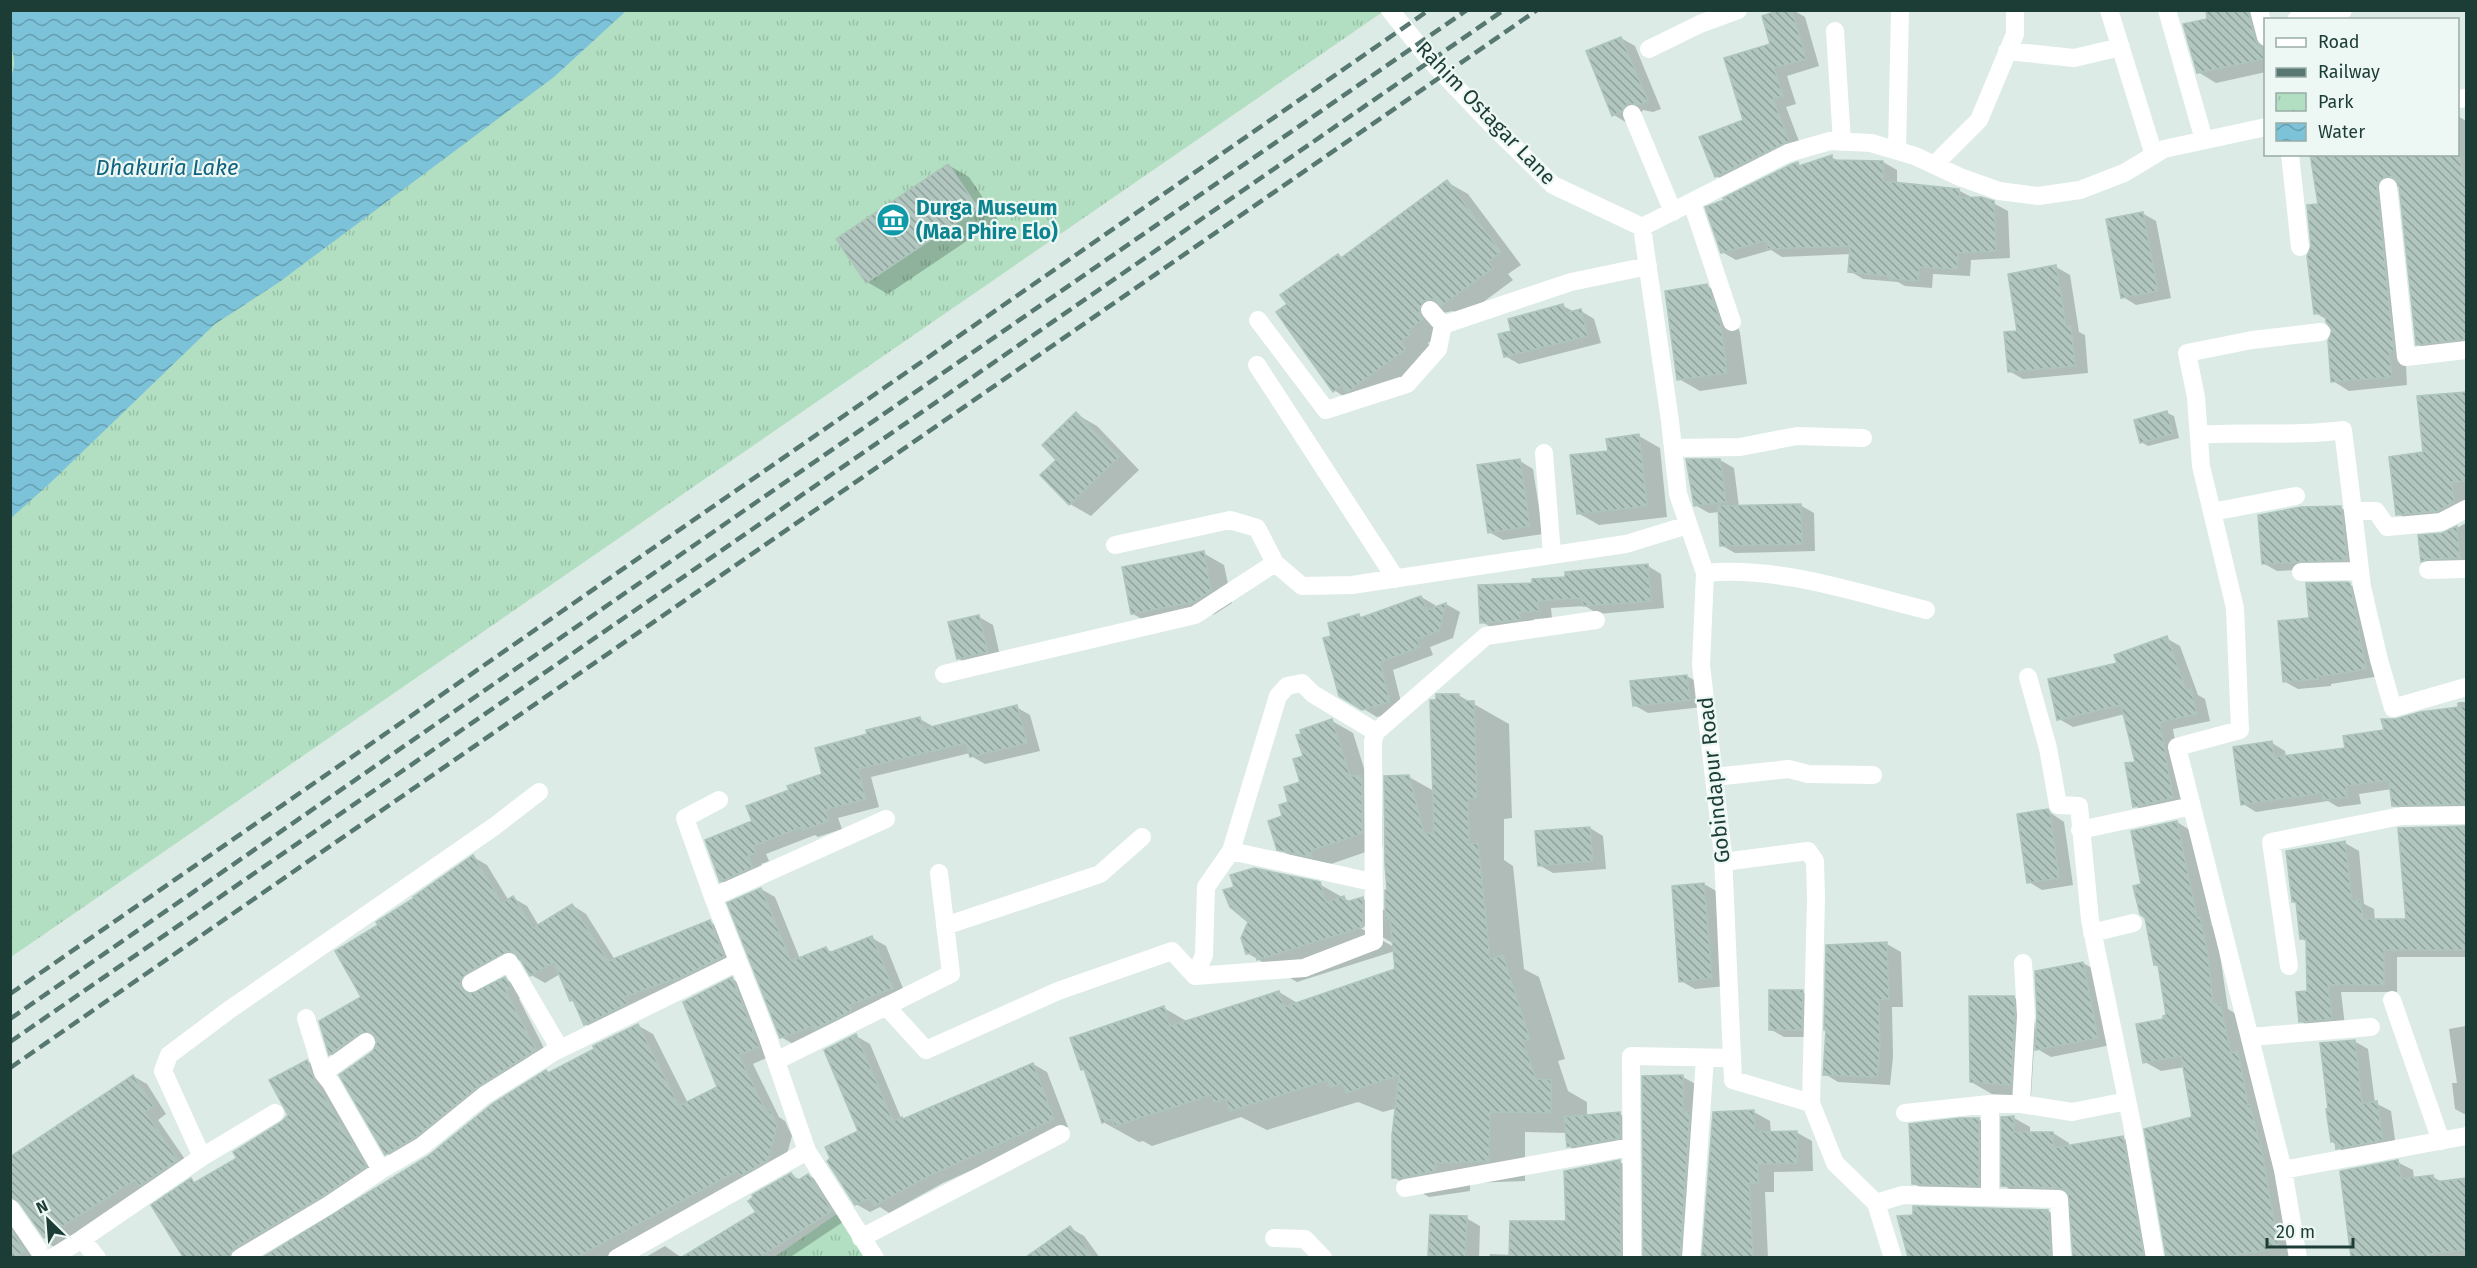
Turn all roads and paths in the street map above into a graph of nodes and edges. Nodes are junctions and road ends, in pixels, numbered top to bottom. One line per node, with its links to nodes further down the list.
1 (1390, 10): 25 (street, Rahim Ostagar Lane)
2 (1738, 10): 12 (street)
3 (1900, 10): 18 (street)
4 (2009, 10): 7 (street)
5 (2167, 10): 16 (street)
6 (2343, 10): 9 (street)
7 (2015, 11): 13 (street)
8 (2115, 12): 11 (street)
9 (2305, 18)
10 (1835, 31): 17 (street)
11 (2121, 47): 13 (street); 19 (street)
12 (1649, 49)
13 (2007, 51): 21 (street)
14 (1632, 114): 24 (street)
15 (2264, 127): 16 (street)
16 (2204, 140): 19 (street)
17 (1842, 142): 18 (street); 23 (street)
18 (1898, 151): 21 (street)
19 (2154, 155): 21 (street)
20 (2290, 156): 26 (street)
21 (1934, 165)
22 (2388, 186): 33 (street)
23 (1692, 203): 24 (street); 30 (street)
24 (1673, 212): 25 (street)
25 (1642, 227): 27 (street, Gobindapur Road)
26 (2300, 248)
27 (1648, 266): 31 (street); 37 (street, Gobindapur Road)
28 (1430, 310): 31 (street)
29 (1258, 320): 31 (street)
30 (1732, 322)
31 (1443, 325)
32 (2321, 332): 35 (street)
33 (2466, 350)
34 (1257, 365): 52 (street)
35 (2199, 435): 41 (street); 42 (street)
36 (1863, 438): 37 (street)
37 (1672, 448): 43 (street, Gobindapur Road)
38 (1544, 453): 45 (street)
39 (2296, 496): 42 (street)
40 (2466, 509): 41 (street)
41 (2353, 511): 49 (street)
42 (2212, 512): 63 (street)
43 (1688, 525): 45 (street); 51 (street, Gobindapur Road)
44 (1115, 545): 46 (street)
45 (1552, 555): 52 (street)
46 (1275, 562): 52 (street); 55 (street)
47 (2466, 569): 48 (street)
48 (2428, 570)
49 (2359, 571): 50 (street); 57 (street)
50 (2301, 572)
51 (1705, 573): 53 (street); 60 (street, Gobindapur Road)
52 (1396, 579)
53 (1926, 610)
54 (1596, 620): 58 (street)
55 (944, 674)
56 (2028, 677): 66 (street)
57 (2466, 687)
58 (1376, 732): 68 (street); 71 (street)
59 (1873, 775): 60 (street)
60 (1714, 777): 69 (street, Gobindapur Road)
61 (539, 792): 103 (street)
62 (719, 800): 72 (street)
63 (2192, 806): 66 (street); 85 (street)
64 (2466, 815): 78 (street)
65 (886, 819): 72 (street)
66 (2080, 830): 75 (street)
67 (1142, 837): 74 (street)
68 (1231, 851): 71 (street); 79 (street)
69 (1723, 862): 89 (street, Gobindapur Road); 93 (street)
70 (939, 873): 74 (street)
71 (1372, 882): 79 (street)
72 (713, 897): 76 (street)
73 (2133, 923): 75 (street)
74 (945, 926): 82 (street)
75 (2092, 933): 92 (street)
76 (738, 962): 87 (street); 90 (street)
77 (2023, 963): 95 (street)
78 (2289, 966)
79 (1195, 976): 82 (street)
80 (471, 983): 87 (street)
81 (2392, 1000): 100 (street)
82 (886, 1006): 90 (street)
83 (306, 1018): 91 (street)
84 (2371, 1027): 85 (street)
85 (2250, 1037): 105 (street)
86 (366, 1042): 91 (street)
87 (560, 1049): 104 (street)
88 (1705, 1058): 89 (street); 101 (street); 121 (street)
89 (1732, 1058): 93 (street, Gobindapur Road)
90 (776, 1061): 102 (street)
91 (323, 1073): 104 (street)
92 (2127, 1101): 95 (street); 124 (street)
93 (1811, 1103): 108 (street)
94 (1990, 1104): 95 (street); 97 (street); 107 (street)
95 (2021, 1104)
96 (275, 1113): 103 (street)
97 (1905, 1113)
98 (1061, 1134): 110 (street)
99 (2466, 1136): 100 (street)
100 (2441, 1140): 105 (street)
101 (1631, 1147): 106 (street); 120 (street)
102 (807, 1151): 110 (street); 117 (street)
103 (202, 1157): 112 (street)
104 (381, 1170): 116 (street)
105 (2283, 1170): 125 (street)
106 (1405, 1188)
107 (1989, 1197): 108 (street); 123 (street)
108 (1876, 1203): 122 (street)
109 (10, 1208): 113 (street)
110 (861, 1238): 118 (street)
111 (1274, 1238): 119 (street)
112 (82, 1239): 114 (street); 115 (street)
113 (44, 1257)
114 (52, 1257)
115 (97, 1257)
116 (240, 1257)
117 (617, 1257)
118 (875, 1257)
119 (1323, 1257)
120 (1632, 1257)
121 (1691, 1257)
122 (1893, 1257)
123 (2062, 1257)
124 (2155, 1257)
125 (2298, 1257)

